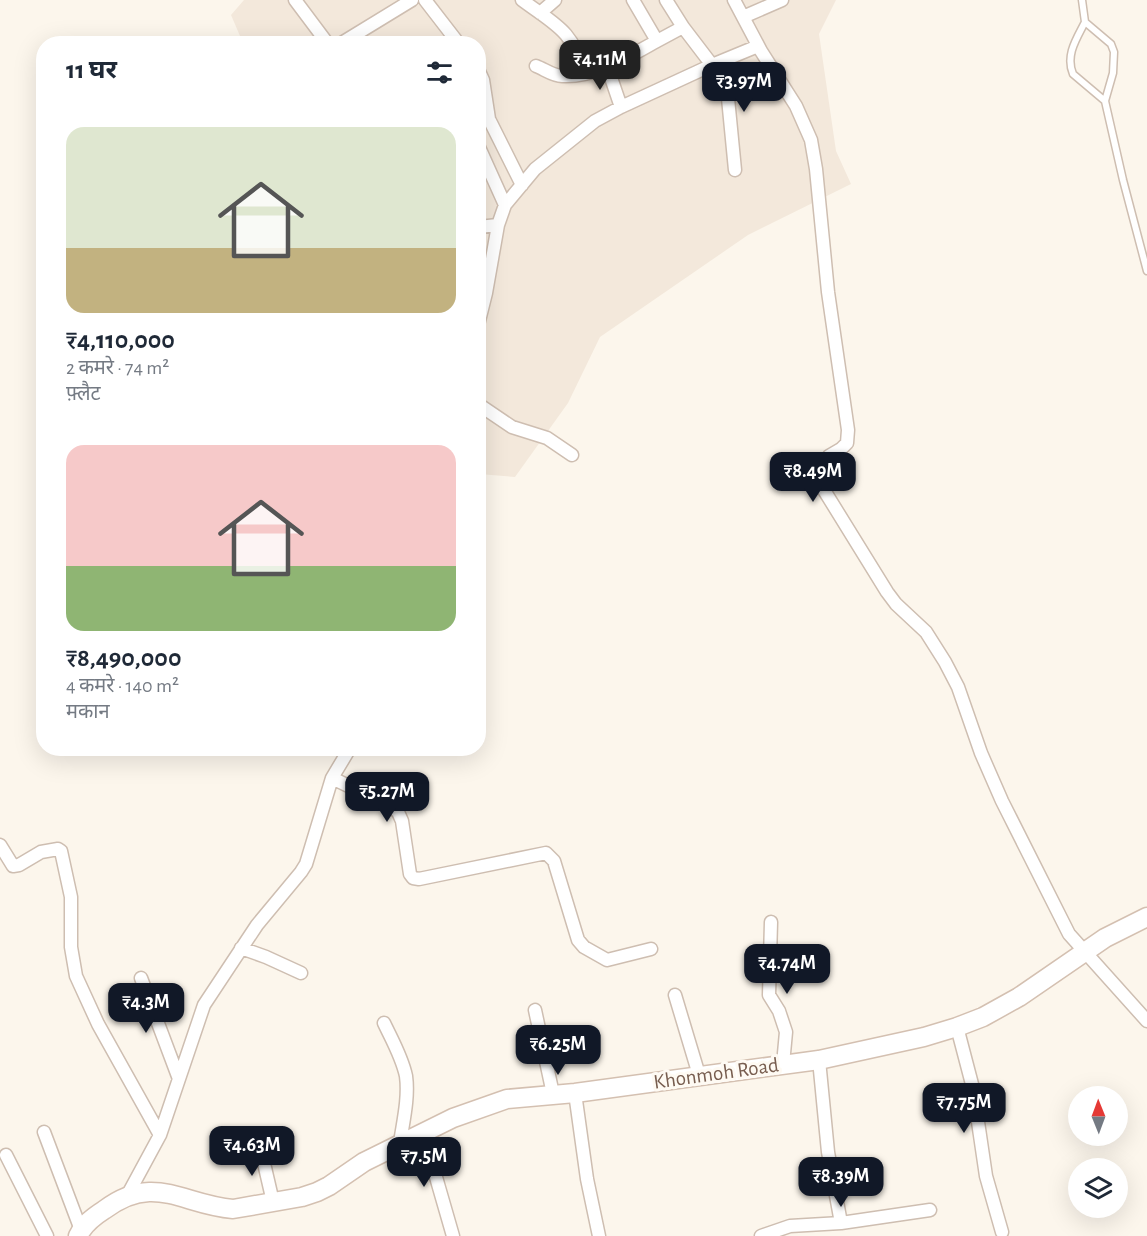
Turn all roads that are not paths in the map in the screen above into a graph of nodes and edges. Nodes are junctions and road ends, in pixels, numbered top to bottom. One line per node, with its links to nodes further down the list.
1 (295, 0): 15 (street)
2 (412, 0): 16 (street)
3 (425, 0): 17 (street)
4 (522, 0): 11 (street)
5 (555, 0): 11 (street)
6 (633, 0): 18 (street)
7 (666, 0): 14 (street)
8 (734, 0): 12 (street)
9 (782, 0): 12 (street)
10 (1082, 0): 13 (lane)
11 (540, 13): 23 (street)
12 (743, 17): 19 (street)
13 (1086, 22): 25 (lane); 25 (lane)
14 (683, 27): 18 (street); 20 (street)
15 (322, 36)
16 (363, 36)
17 (453, 36)
18 (657, 41): 22 (street)
19 (758, 46): 20 (street); 44 (street)
20 (717, 63): 26 (street); 28 (street)
21 (536, 66): 23 (street)
22 (607, 66): 23 (street); 26 (street)
23 (585, 73)
24 (486, 100): 29 (street)
25 (1105, 101): 33 (lane)
26 (621, 106): 29 (street)
27 (486, 163): 30 (street)
28 (735, 170)
29 (522, 185): 30 (street)
30 (505, 205): 31 (street)
31 (498, 225): 32 (street); 34 (street)
32 (486, 226)
33 (1147, 271)
34 (486, 293)
35 (486, 409): 36 (street)
36 (572, 455)
37 (345, 756): 38 (street)
38 (332, 778): 42 (street); 43 (street)
39 (0, 845): 60 (street)
40 (1147, 917): 44 (main road, Khonmoh Road)
41 (771, 922): 53 (street)
42 (241, 948): 45 (street); 55 (street)
43 (651, 949)
44 (1085, 951): 49 (street); 51 (main road, Khonmoh Road)
45 (301, 973)
46 (141, 978): 55 (street)
47 (675, 995): 54 (street)
48 (535, 1010): 57 (street)
49 (1147, 1021)
50 (384, 1023): 61 (street)
51 (957, 1027): 52 (main road, Khonmoh Road); 68 (street)
52 (819, 1060): 53 (main road, Khonmoh Road); 67 (street)
53 (783, 1064): 54 (main road, Khonmoh Road)
54 (699, 1075): 56 (main road, Khonmoh Road)
55 (179, 1079): 60 (street)
56 (575, 1093): 57 (main road, Khonmoh Road); 72 (street)
57 (553, 1094): 59 (main road, Khonmoh Road)
58 (44, 1132): 69 (street)
59 (423, 1132): 61 (main road, Khonmoh Road); 71 (street)
60 (160, 1135): 64 (street)
61 (400, 1143): 65 (main road, Khonmoh Road)
62 (260, 1146): 65 (street)
63 (6, 1155): 70 (street)
64 (127, 1196): 65 (main road, Khonmoh Road); 69 (main road, Khonmoh Road)
65 (273, 1202)
66 (930, 1210): 67 (street)
67 (841, 1223): 73 (street)
68 (1002, 1232)
69 (80, 1233)
70 (47, 1236)
71 (453, 1236)
72 (599, 1236)
73 (760, 1236)

